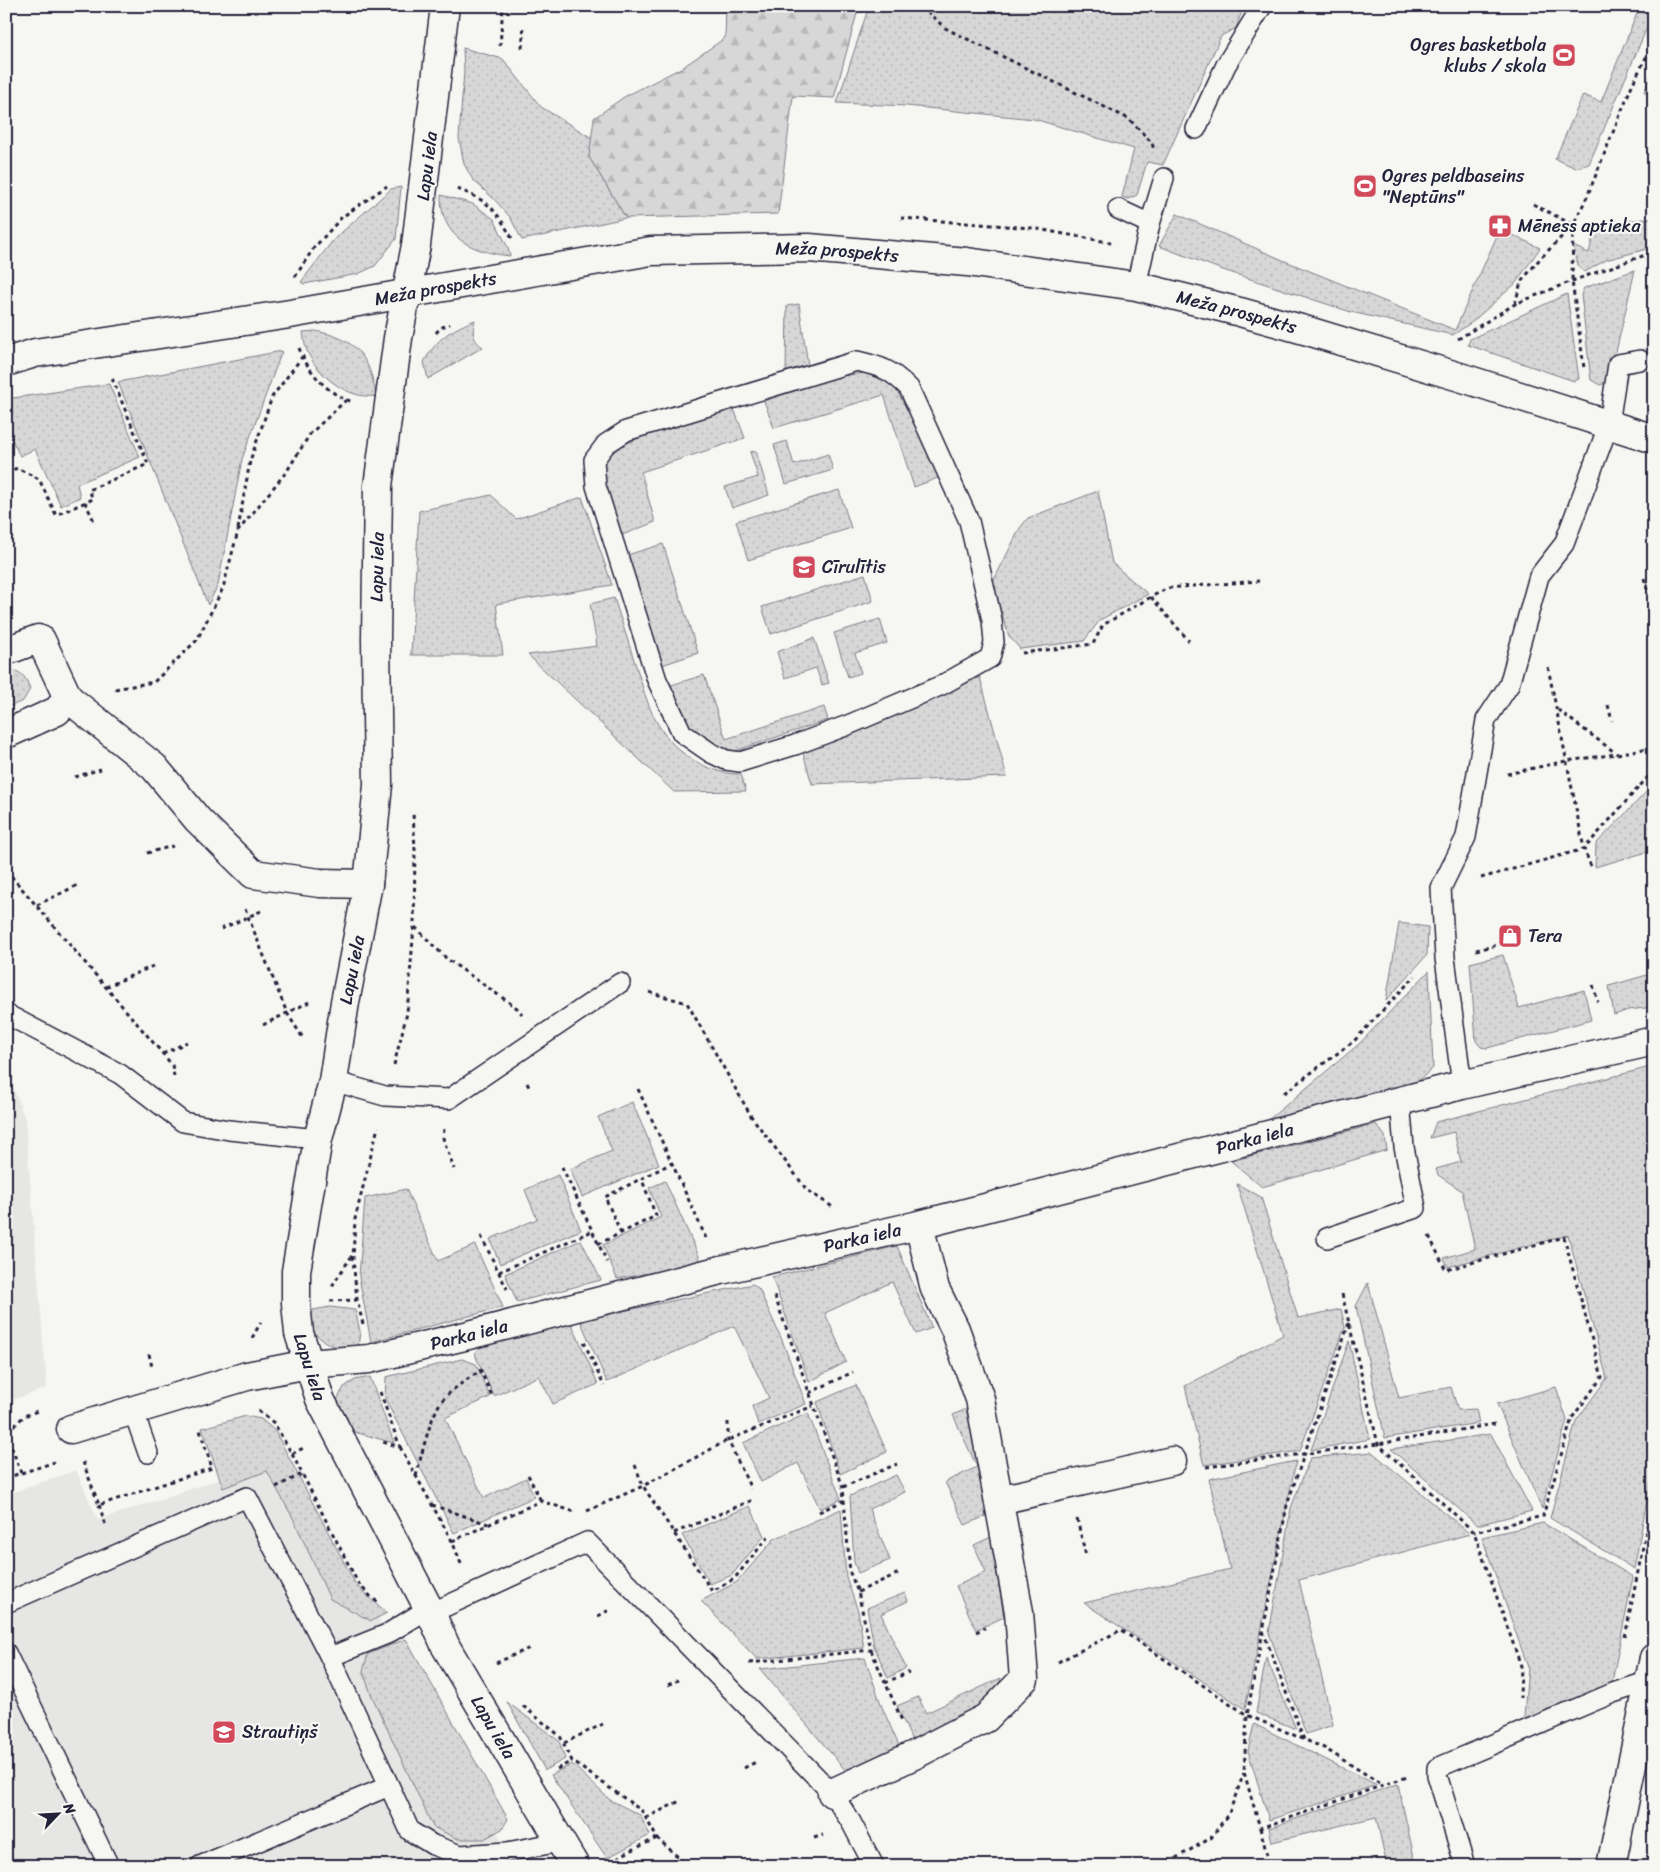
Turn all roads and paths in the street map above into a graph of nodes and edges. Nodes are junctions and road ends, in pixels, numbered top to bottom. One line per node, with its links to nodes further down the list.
1 (446, 6): 20 (street, Lapu iela)
2 (503, 6): 7 (path)
3 (921, 6): 10 (path)
4 (1262, 6): 9 (lane)
5 (524, 25): 8 (path)
6 (1654, 42): 15 (path)
7 (500, 46)
8 (522, 48)
9 (1196, 129)
10 (1164, 178): 14 (lane)
11 (450, 186): 17 (path)
12 (1533, 204): 15 (path)
13 (1118, 209): 14 (lane)
14 (1150, 224): 19 (lane)
15 (1573, 224): 18 (path); 21 (path)
16 (1654, 252): 18 (path)
17 (522, 272): 19 (street, Meža prospekts); 20 (street, Meža prospekts)
18 (1572, 281): 21 (path); 28 (path)
19 (1136, 286): 31 (street, Meža prospekts)
20 (406, 293): 27 (street, Meža prospekts); 64 (street, Lapu iela)
21 (1516, 304): 24 (path)
22 (454, 322): 23 (path)
23 (434, 335)
24 (1452, 342)
25 (302, 357): 36 (path)
26 (1640, 360): 31 (lane)
27 (6, 362)
28 (1585, 372)
29 (111, 375): 34 (path)
30 (346, 400): 36 (path)
31 (1609, 424): 32 (street, Meža prospekts); 56 (lane)
32 (1654, 439)
33 (6, 473): 34 (path)
34 (86, 502): 35 (path)
35 (95, 523)
36 (238, 531): 45 (path)
37 (1644, 578): 39 (path)
38 (1259, 581): 40 (path)
39 (1649, 595)
40 (1151, 596): 41 (path); 43 (path)
41 (1189, 641)
42 (6, 651): 45 (street)
43 (990, 658): 43 (lane)
44 (1547, 663): 47 (path)
45 (68, 698): 49 (street); 64 (street)
46 (1608, 705): 48 (path)
47 (1558, 709): 51 (path); 52 (path)
48 (1612, 722)
49 (6, 734)
50 (1654, 747): 51 (path)
51 (1617, 754): 52 (path)
52 (1566, 761): 56 (path); 59 (path)
53 (110, 766): 55 (path)
54 (1654, 770): 59 (path)
55 (75, 777)
56 (1475, 782): 71 (lane)
57 (413, 811): 69 (path)
58 (175, 846): 60 (path)
59 (1584, 849): 61 (path); 63 (path)
60 (147, 853)
61 (1592, 869)
62 (6, 870): 67 (path)
63 (1479, 879)
64 (368, 884): 76 (street, Lapu iela)
65 (78, 886): 67 (path)
66 (243, 903): 68 (path)
67 (37, 905): 75 (path)
68 (248, 918): 70 (path); 78 (path)
69 (414, 926): 81 (path); 88 (path)
70 (221, 930)
71 (1445, 958): 86 (lane); 89 (path)
72 (153, 966): 75 (path)
73 (620, 983): 81 (lane); 102 (path)
74 (1593, 986): 77 (path)
75 (106, 987): 84 (path)
76 (345, 1002): 78 (path); 85 (street, Lapu iela)
77 (1598, 1002)
78 (288, 1013): 80 (path); 85 (path)
79 (6, 1014): 92 (lane)
80 (262, 1025)
81 (542, 1036): 90 (lane)
82 (1654, 1041): 86 (street, Parka iela)
83 (187, 1042): 84 (path)
84 (163, 1054): 92 (path)
85 (333, 1081): 88 (lane); 93 (street, Lapu iela)
86 (1462, 1085): 91 (street, Parka iela)
87 (638, 1089): 94 (path)
88 (385, 1096): 90 (lane); 106 (path)
89 (1277, 1098)
90 (449, 1099): 96 (path)
91 (1400, 1102): 98 (lane); 99 (street, Parka iela)
92 (183, 1122): 93 (lane)
93 (318, 1139): 122 (street, Lapu iela)
94 (672, 1163): 97 (path); 108 (path)
95 (562, 1167): 100 (path)
96 (454, 1169)
97 (642, 1180): 101 (path); 101 (path)
98 (1416, 1208): 104 (lane); 163 (path)
99 (920, 1225): 102 (street, Parka iela); 158 (street)
100 (592, 1231): 105 (path); 109 (path)
101 (621, 1233): 105 (path)
102 (873, 1235): 107 (street, Parka iela)
103 (481, 1236): 109 (path)
104 (1327, 1238)
105 (598, 1244): 112 (path)
106 (353, 1253): 110 (path); 113 (path)
107 (762, 1260): 108 (street, Parka iela); 128 (path)
108 (720, 1270): 112 (street, Parka iela)
109 (499, 1272): 117 (path)
110 (327, 1294)
111 (1342, 1294): 118 (path)
112 (622, 1295): 115 (street, Parka iela)
113 (357, 1300): 114 (path); 119 (path)
114 (322, 1302)
115 (570, 1309): 117 (street, Parka iela); 127 (path)
116 (264, 1315): 120 (path)
117 (523, 1323): 122 (street, Parka iela)
118 (1349, 1323): 140 (path); 144 (path)
119 (364, 1328)
120 (247, 1342)
121 (149, 1354): 125 (path)
122 (308, 1364): 132 (street, Parka iela); 171 (street, Lapu iela)
123 (481, 1371): 151 (path)
124 (853, 1372): 128 (path)
125 (154, 1375)
126 (377, 1384): 142 (path)
127 (604, 1386)
128 (808, 1393): 130 (path)
129 (256, 1404): 141 (path)
130 (813, 1406): 139 (path); 154 (path)
131 (41, 1410): 135 (path)
132 (133, 1410): 136 (street, Parka iela); 143 (lane)
133 (728, 1422): 139 (path)
134 (1495, 1424): 140 (path)
135 (6, 1428)
136 (71, 1429)
137 (6, 1432): 149 (path)
138 (375, 1440): 142 (path)
139 (728, 1440): 153 (path); 155 (path)
140 (1378, 1444): 144 (path); 163 (path)
141 (309, 1445)
142 (400, 1447): 151 (path)
143 (148, 1453)
144 (1304, 1454): 145 (path); 172 (path)
145 (1172, 1460): 158 (street)
146 (57, 1461): 149 (path)
147 (897, 1464): 154 (path)
148 (634, 1465): 153 (path)
149 (21, 1473): 152 (path)
150 (528, 1475): 159 (path)
151 (416, 1476): 160 (path)
152 (6, 1478)
153 (643, 1486): 159 (path); 164 (path)
154 (843, 1487): 157 (path)
155 (751, 1489)
156 (753, 1500): 164 (path)
157 (845, 1500): 161 (path); 169 (path)
158 (999, 1500): 181 (street)
159 (541, 1501): 162 (path)
160 (432, 1505): 162 (path); 166 (path)
161 (819, 1512)
162 (489, 1524): 166 (path)
163 (1474, 1532): 186 (path)
164 (674, 1533): 165 (path)
165 (769, 1536)
166 (452, 1541): 167 (path)
167 (465, 1572)
168 (901, 1572): 169 (path)
169 (858, 1592): 174 (path)
170 (6, 1603): 176 (lane)
171 (430, 1611): 176 (lane); 178 (lane); 199 (street, Lapu iela)
172 (1263, 1631): 184 (path); 187 (path)
173 (532, 1647): 177 (path)
174 (871, 1650): 178 (path); 182 (path)
175 (6, 1653): 202 (lane)
176 (330, 1657): 193 (lane)
177 (489, 1667)
178 (708, 1667): 194 (lane)
179 (1651, 1670): 186 (lane); 209 (street)
180 (909, 1672): 182 (path)
181 (1024, 1679): 184 (path); 189 (street)
182 (885, 1683): 189 (path)
183 (517, 1700): 188 (path)
184 (1247, 1715): 187 (path); 191 (path)
185 (603, 1724): 188 (path)
186 (1518, 1733): 190 (lane)
187 (1304, 1740): 192 (path)
188 (564, 1743): 196 (path)
189 (916, 1754): 194 (street)
190 (1436, 1768): 192 (path); 208 (lane)
191 (1244, 1772): 197 (path); 207 (path)
192 (1383, 1785): 197 (path)
193 (389, 1786): 199 (lane); 203 (lane)
194 (832, 1793): 206 (lane)
195 (680, 1801): 196 (path)
196 (646, 1818): 198 (path)
197 (1260, 1828): 200 (path)
198 (656, 1838): 201 (path); 205 (path)
199 (560, 1842): 204 (street, Lapu iela)
200 (1267, 1855)
201 (604, 1864)
202 (109, 1866)
203 (200, 1866)
204 (575, 1866)
205 (688, 1866)
206 (874, 1866)
207 (1172, 1866)
208 (1465, 1866)
209 (1611, 1866)

